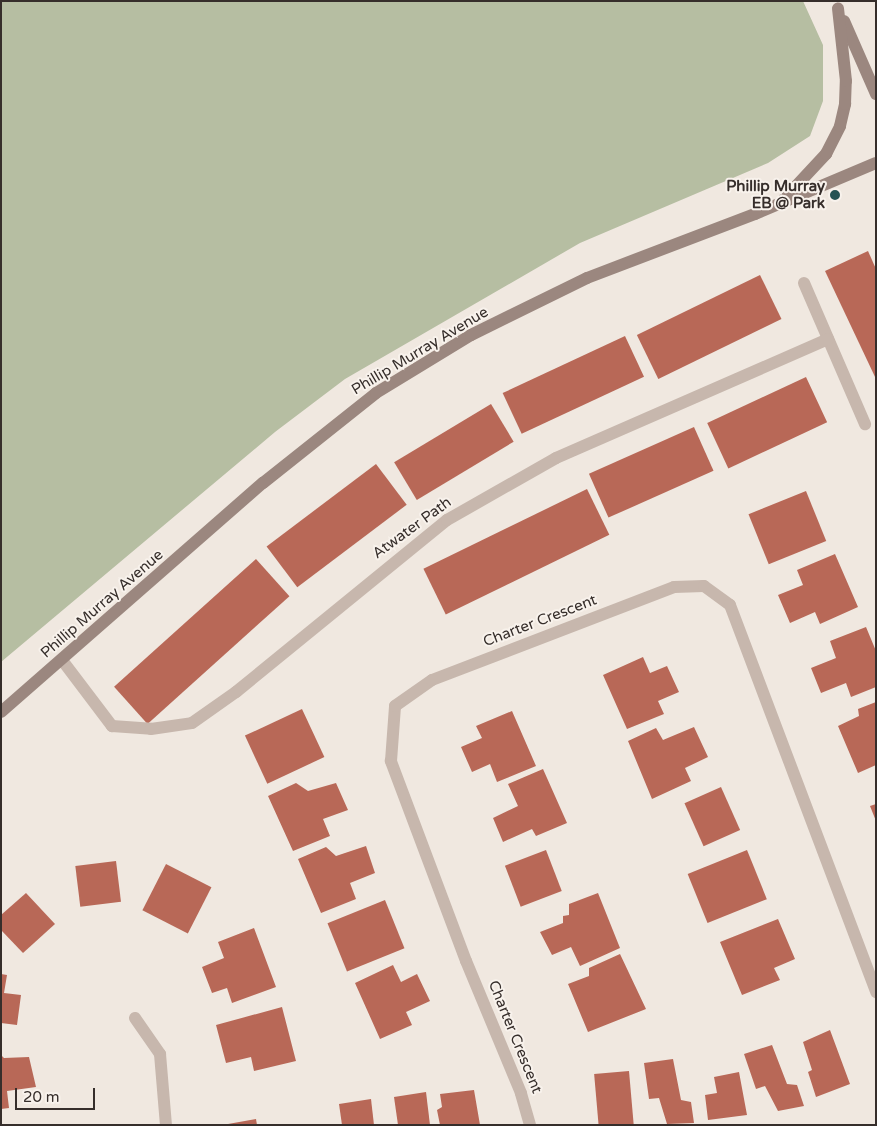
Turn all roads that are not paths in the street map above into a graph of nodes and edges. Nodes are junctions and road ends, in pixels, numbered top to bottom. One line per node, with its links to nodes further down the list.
1 (837, 5): 2 (main road); 4 (main road)
2 (876, 94)
3 (876, 163): 4 (main road, Phillip Murray Avenue)
4 (779, 204): 8 (main road, Phillip Murray Avenue)
5 (804, 283): 6 (street)
6 (828, 339): 7 (street); 8 (street, Atwater Path)
7 (865, 424)
8 (62, 660): 9 (main road, Phillip Murray Avenue)
9 (1, 712)
10 (876, 992): 13 (street, Charter Crescent)
11 (135, 1018): 12 (street)
12 (166, 1125)
13 (530, 1125)

